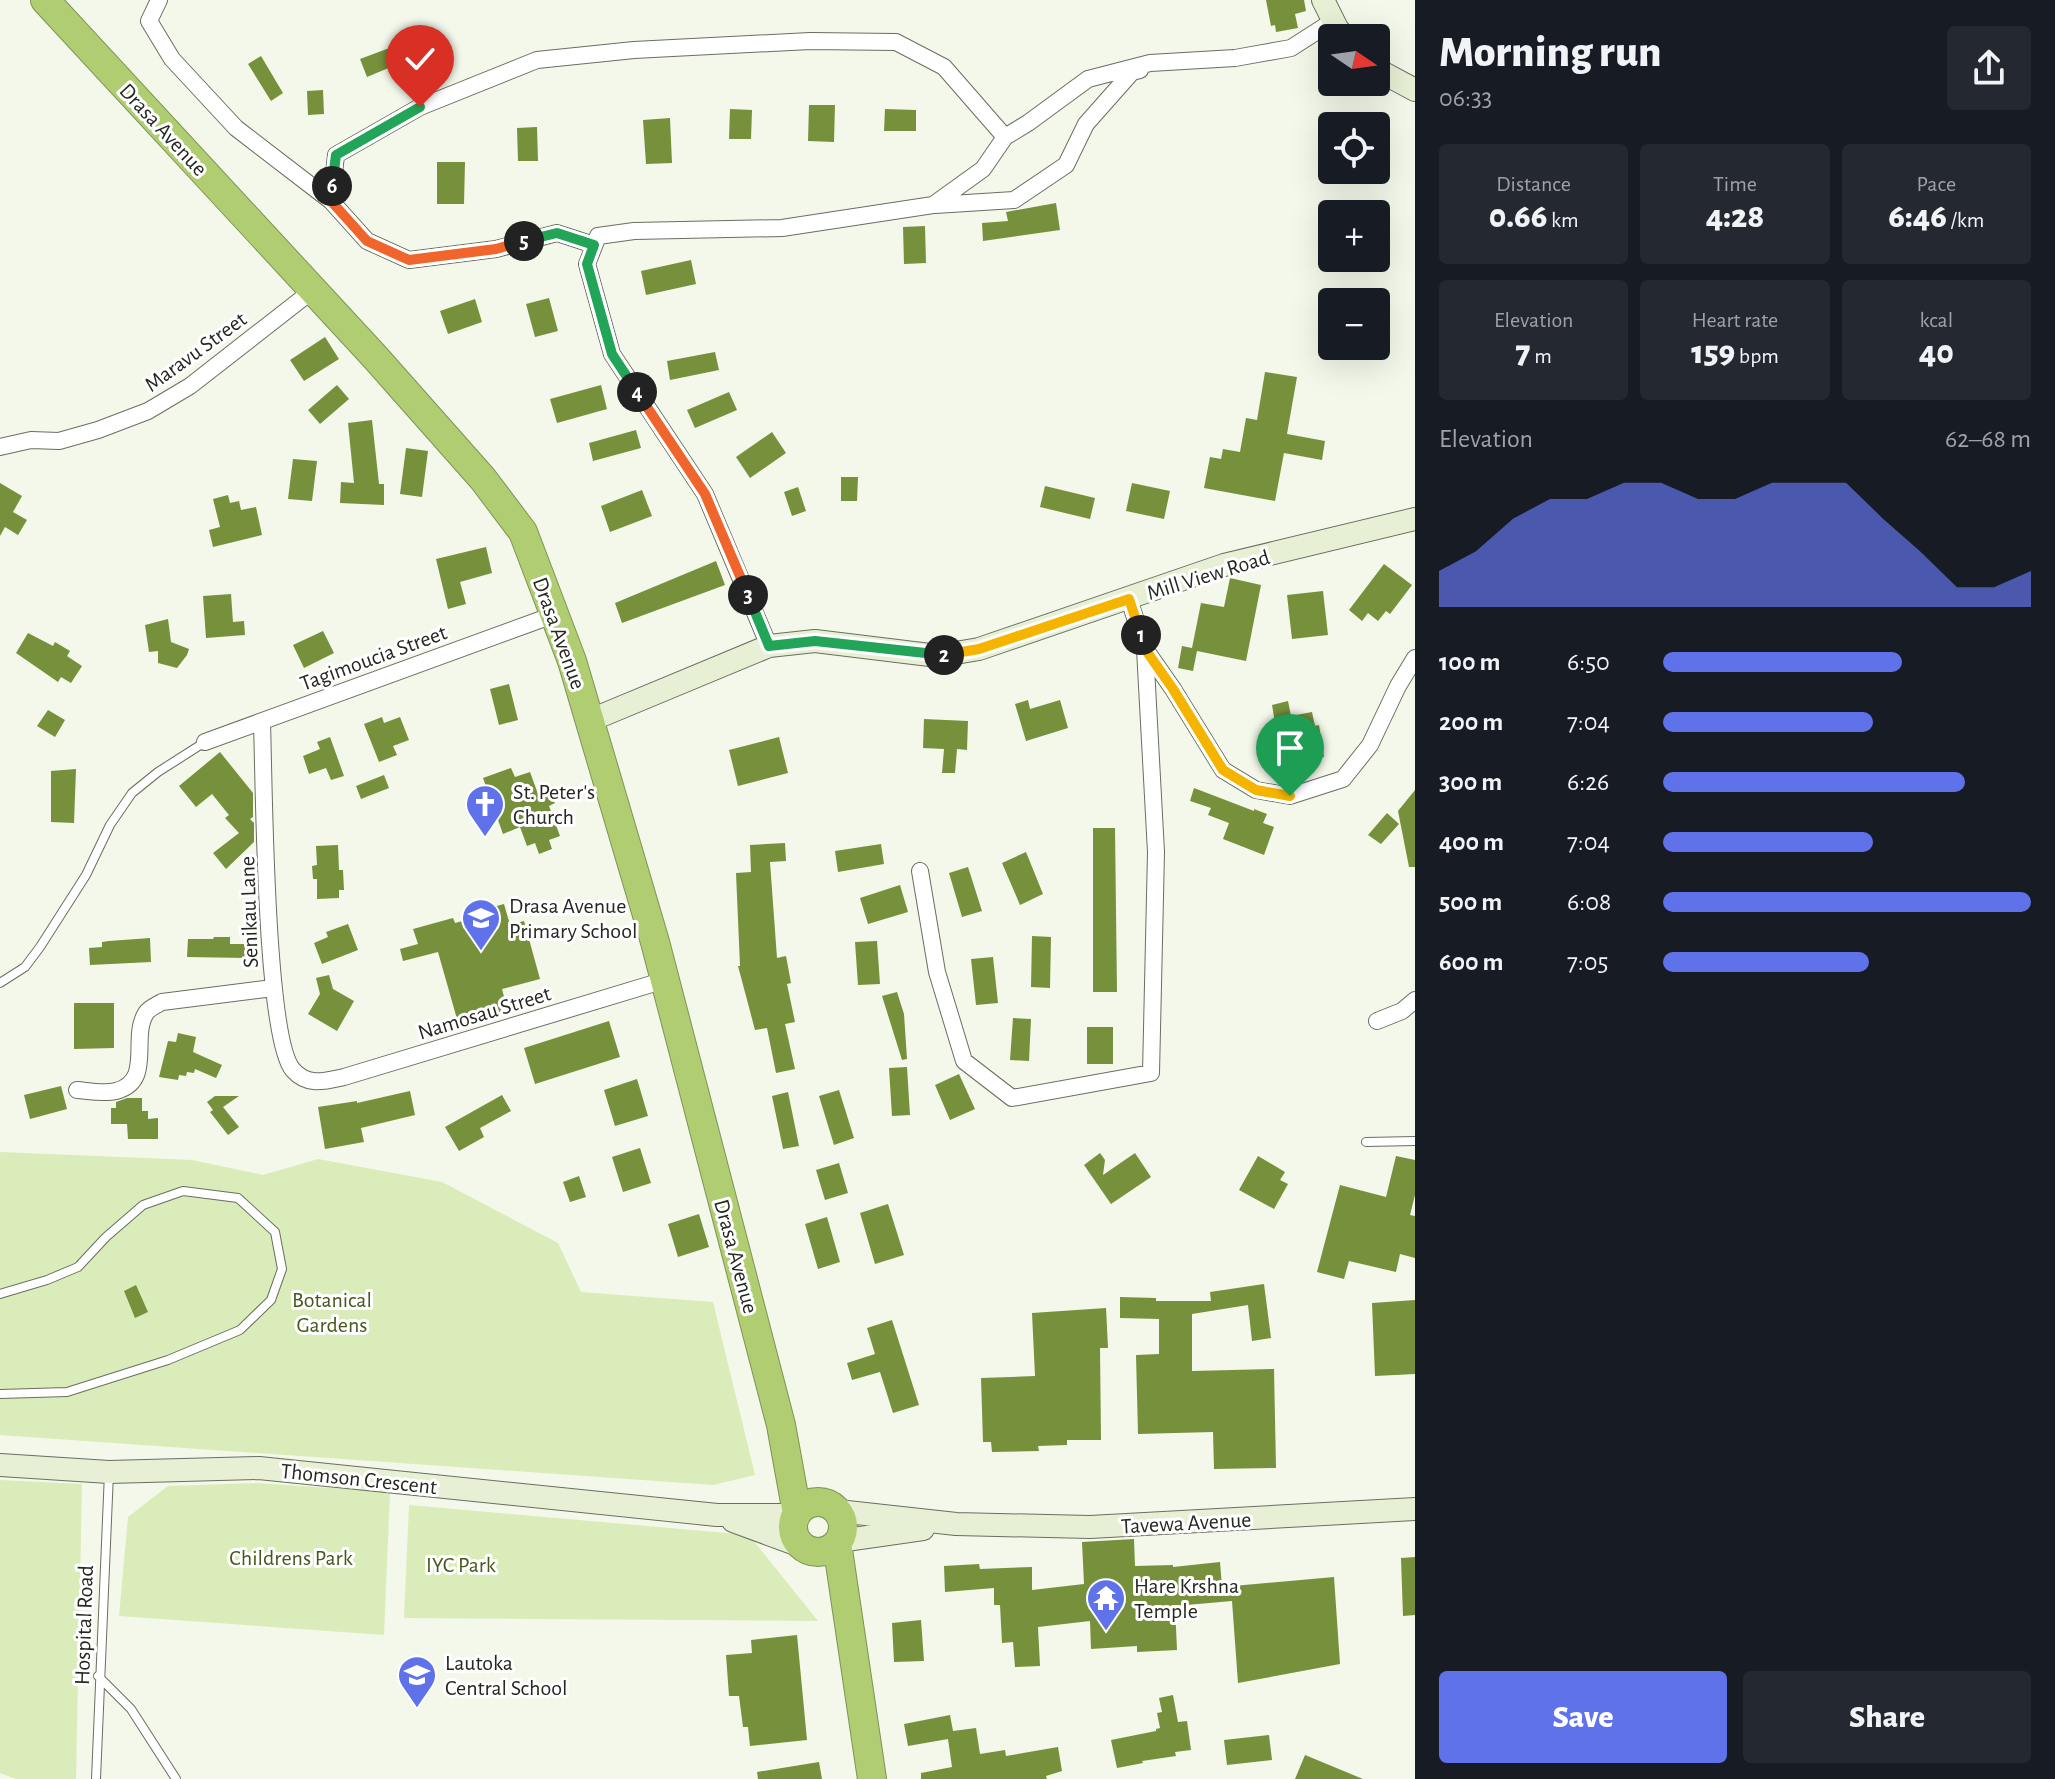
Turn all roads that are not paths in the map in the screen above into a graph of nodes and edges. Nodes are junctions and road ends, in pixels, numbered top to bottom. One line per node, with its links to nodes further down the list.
1 (45, 0): 13 (highway, Drasa Avenue)
2 (159, 0): 10 (street)
3 (1323, 0): 4 (main road)
4 (1336, 24)
5 (1318, 37): 6 (street)
6 (1177, 60): 9 (street); 11 (street)
7 (1390, 77): 8 (main road)
8 (1415, 90)
9 (1005, 137): 10 (street); 11 (street)
10 (331, 201): 12 (street)
11 (933, 205): 12 (street)
12 (594, 245): 18 (street)
13 (313, 290): 14 (street, Maravu Street); 17 (highway, Drasa Avenue)
14 (0, 447)
15 (1415, 519): 16 (main road, Mill View Road)
16 (1129, 599): 18 (main road, Mill View Road); 19 (street)
17 (556, 614): 21 (highway, Drasa Avenue); 22 (street, Tagimoucia Street)
18 (769, 646): 21 (main road, Mill View Road)
19 (1145, 649): 20 (street); 24 (street)
20 (1415, 658)
21 (591, 720): 25 (highway, Drasa Avenue)
22 (262, 723): 23 (street, Tagimoucia Street); 27 (street, Senikau Lane)
23 (205, 742): 26 (lane)
24 (920, 871)
25 (665, 980): 30 (street, Namosau Street); 36 (highway, Drasa Avenue)
26 (0, 983)
27 (273, 988): 30 (street, Senikau Lane); 31 (street)
28 (1415, 1000): 29 (street)
29 (1377, 1021)
30 (315, 1083)
31 (77, 1090)
32 (1415, 1141): 33 (lane)
33 (1366, 1142)
34 (0, 1294): 35 (lane)
35 (0, 1394)
36 (781, 1425): 39 (highway, Drasa Avenue); 41 (highway, Drasa Avenue)
37 (0, 1465): 38 (main road, Thomson Crescent)
38 (109, 1472): 42 (main road, Thomson Crescent); 47 (lane, Hospital Road)
39 (831, 1506): 41 (highway); 43 (main road, Tavewa Avenue); 44 (highway)
40 (1415, 1509): 43 (main road, Tavewa Avenue)
41 (796, 1514): 42 (main road, Thomson Crescent); 45 (highway)
42 (717, 1515): 45 (main road, Thomson Crescent)
43 (956, 1524): 44 (main road, Tavewa Avenue)
44 (838, 1542): 45 (highway); 46 (highway)
45 (804, 1548): 46 (highway)
46 (846, 1614): 50 (highway)
47 (98, 1676): 48 (lane, Hospital Road); 49 (lane)
48 (96, 1779)
49 (176, 1779)
50 (872, 1779)

